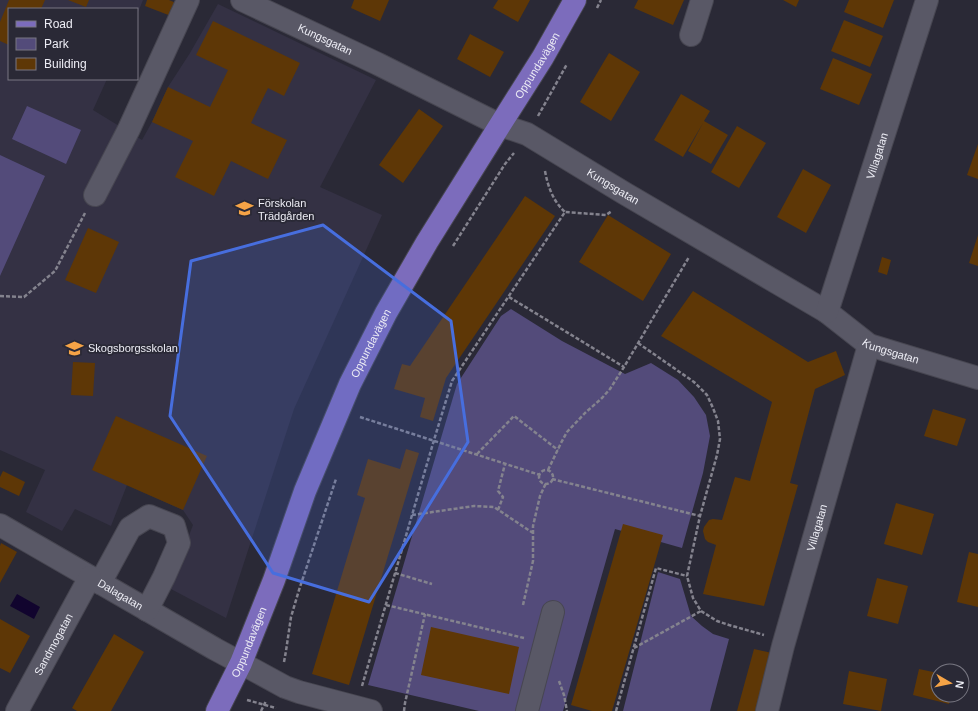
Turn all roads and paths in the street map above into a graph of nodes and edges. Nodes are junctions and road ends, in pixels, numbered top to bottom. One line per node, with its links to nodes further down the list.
1 (188, 0): 14 (street)
2 (242, 0): 10 (street, Kungsgatan)
3 (575, 0): 10 (main road, Oppundavägen)
4 (601, 0): 7 (path)
5 (702, 0): 8 (street)
6 (927, 0): 20 (street, Villagatan)
7 (594, 14)
8 (691, 35)
9 (567, 62): 11 (path)
10 (500, 125): 11 (street, Kungsgatan); 55 (main road, Oppundavägen)
11 (527, 134): 13 (street, Kungsgatan); 17 (path)
12 (542, 164): 15 (path)
13 (624, 193): 15 (path); 16 (street, Kungsgatan)
14 (95, 195): 18 (path)
15 (565, 212): 19 (path)
16 (700, 237): 20 (street, Kungsgatan); 21 (path)
17 (450, 250)
18 (0, 296)
19 (509, 297): 23 (path); 28 (path)
20 (827, 312): 22 (street, Kungsgatan)
21 (638, 343): 23 (path); 39 (path)
22 (870, 345): 24 (street, Kungsgatan); 52 (street, Villagatan)
23 (624, 367): 29 (path)
24 (978, 378)
25 (362, 412): 26 (path)
26 (360, 417): 27 (path); 28 (path)
27 (357, 424)
28 (434, 440): 30 (path); 38 (path)
29 (558, 450): 30 (path); 32 (path)
30 (477, 454): 31 (path)
31 (505, 464): 34 (path); 37 (path)
32 (548, 470): 34 (path); 35 (path)
33 (338, 472): 56 (path)
34 (540, 475): 36 (path)
35 (552, 479): 36 (path); 39 (path)
36 (546, 483): 41 (path)
37 (498, 510): 38 (path); 41 (path)
38 (412, 515): 42 (path)
39 (700, 516): 43 (path)
40 (0, 525): 44 (street, Dalagatan)
41 (533, 533): 47 (path)
42 (395, 573): 45 (path); 46 (path)
43 (687, 576): 49 (path); 54 (path)
44 (95, 580): 48 (street, Dalagatan); 48 (street, Sandmogatan); 58 (street, Sandmogatan)
45 (432, 584)
46 (386, 605): 51 (path); 57 (path)
47 (523, 605)
48 (147, 610): 55 (street, Dalagatan)
49 (701, 611): 52 (path); 54 (path)
50 (552, 612): 53 (street)
51 (425, 614): 53 (path); 60 (path)
52 (785, 641): 63 (street, Villagatan)
53 (544, 643): 61 (street)
54 (633, 648): 62 (path)
55 (241, 663): 56 (street, Dalagatan); 59 (main road, Oppundavägen)
56 (275, 682): 57 (street, Dalagatan)
57 (363, 709)
58 (17, 711)
59 (218, 711)
60 (404, 711)
61 (527, 711)
62 (616, 711)
63 (767, 711)

